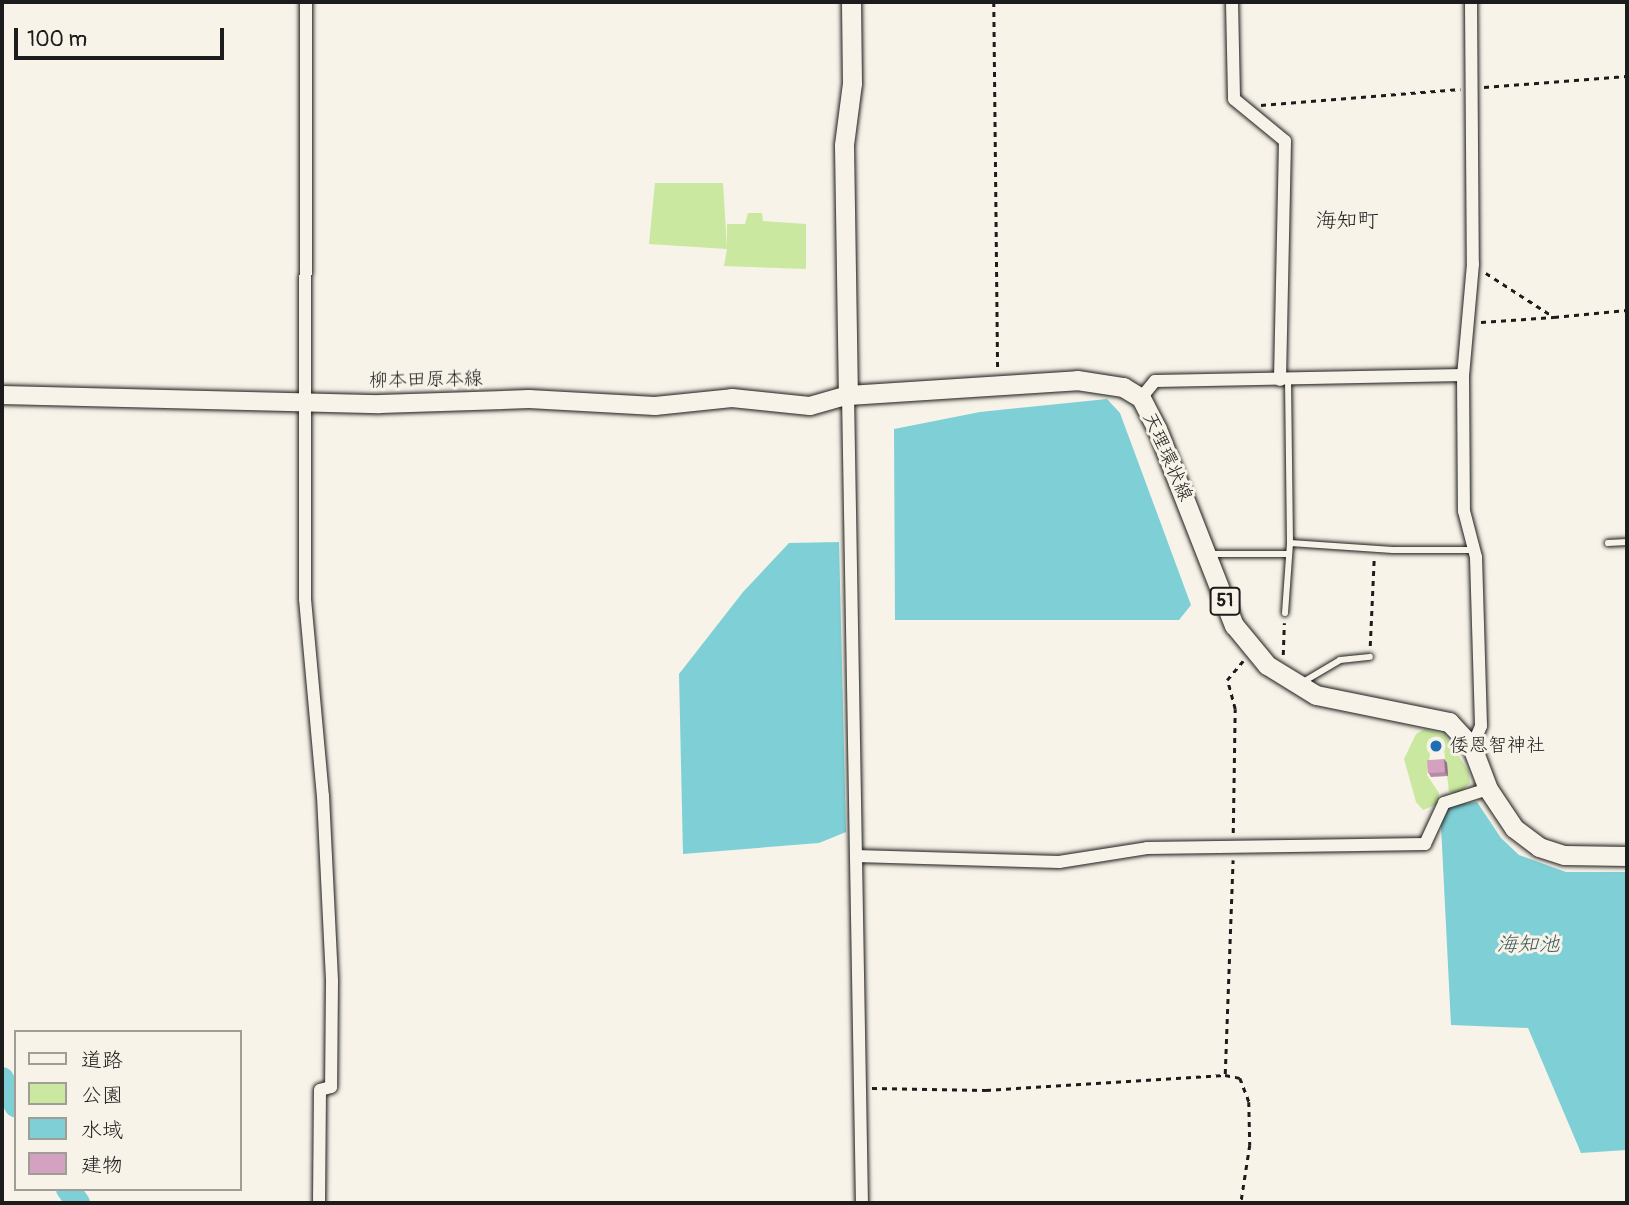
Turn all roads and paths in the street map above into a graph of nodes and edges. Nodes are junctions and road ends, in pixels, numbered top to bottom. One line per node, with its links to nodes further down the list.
1 (306, 2): 19 (street)
2 (851, 2): 17 (main road)
3 (994, 2): 15 (path)
4 (1232, 2): 8 (street)
5 (1471, 2): 7 (street)
6 (1627, 76): 7 (path)
7 (1474, 88): 8 (path); 9 (street)
8 (1238, 107): 14 (street)
9 (1473, 264): 11 (path); 12 (street)
10 (1627, 310): 11 (path)
11 (1554, 317): 12 (path)
12 (1466, 323): 13 (street)
13 (1463, 374): 14 (street); 24 (street)
14 (1284, 380): 18 (street); 22 (lane)
15 (998, 386): 17 (main road, 天理環状線); 18 (main road, 天理環状線)
16 (2, 395): 19 (main road, 柳本田原本線)
17 (848, 395): 19 (main road, 柳本田原本線); 32 (street)
18 (1141, 398): 25 (main road, 天理環状線 / 51)
19 (307, 400): 35 (street)
20 (1608, 542): 21 (lane)
21 (1627, 542)
22 (1290, 543): 23 (lane); 26 (lane)
23 (1374, 548): 24 (lane); 28 (path)
24 (1474, 550): 30 (street)
25 (1207, 554): 26 (lane); 29 (main road, 天理環状線 / 51)
26 (1287, 554): 27 (lane)
27 (1285, 613): 29 (path)
28 (1370, 657): 29 (lane)
29 (1290, 681): 30 (main road, 天理環状線 / 51)
30 (1472, 747): 31 (main road, 天理環状線 / 51)
31 (1488, 789): 32 (street); 33 (main road, 天理環状線 / 51)
32 (856, 856): 34 (street)
33 (1627, 856)
34 (859, 1088): 36 (street); 37 (path)
35 (320, 1203)
36 (862, 1203)
37 (1241, 1203)

